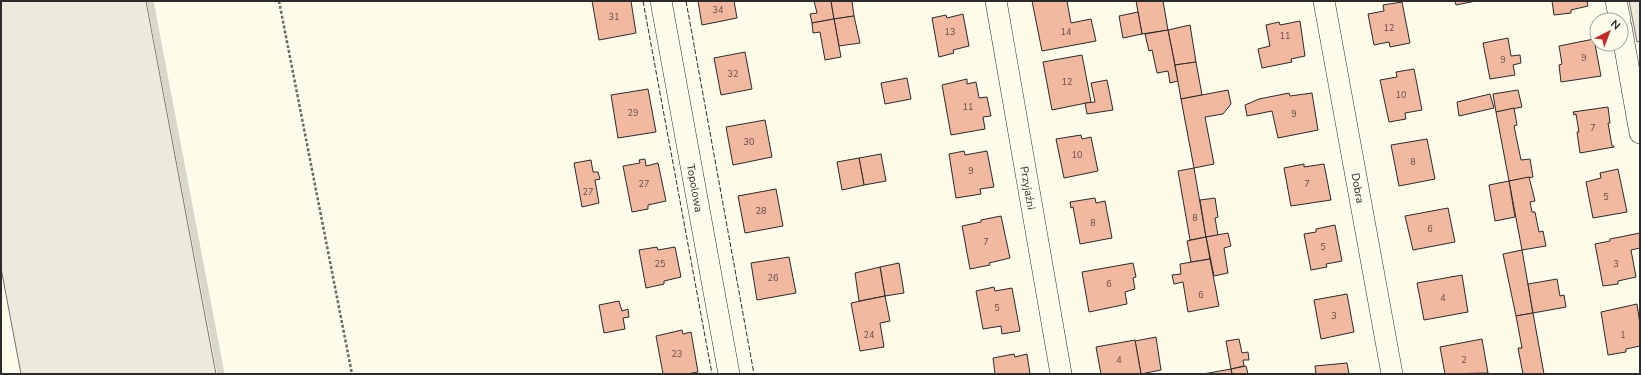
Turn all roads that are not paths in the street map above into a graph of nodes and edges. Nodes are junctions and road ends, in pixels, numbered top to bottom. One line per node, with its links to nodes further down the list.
1 (661, 1): 8 (street, Topolowa)
2 (996, 1): 9 (street, Przyjaźni)
3 (1324, 1): 10 (street, Dobra)
4 (1616, 1): 5 (street)
5 (1618, 12)
6 (1626, 52): 7 (street)
7 (1640, 133)
8 (729, 374)
9 (1061, 374)
10 (1392, 374)

